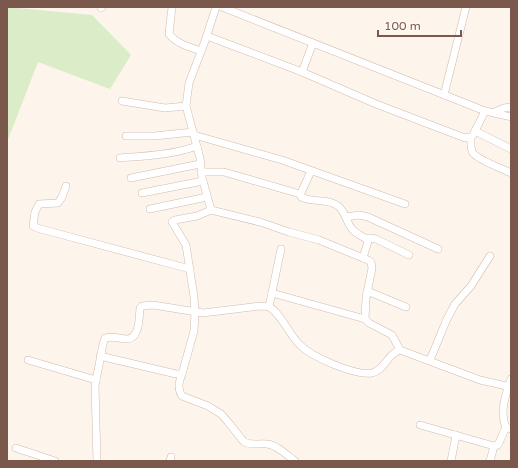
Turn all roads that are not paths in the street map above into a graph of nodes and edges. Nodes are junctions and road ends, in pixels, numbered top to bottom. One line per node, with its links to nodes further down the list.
1 (172, 7): 7 (street)
2 (216, 7): 5 (street)
3 (222, 7): 6 (street)
4 (466, 7): 9 (street)
5 (207, 36): 7 (street); 8 (street)
6 (313, 43): 8 (street); 9 (street)
7 (201, 51): 11 (street)
8 (302, 72): 17 (street)
9 (444, 95): 13 (street)
10 (122, 101): 11 (street)
11 (186, 106): 16 (street)
12 (511, 107): 14 (street)
13 (485, 111): 14 (street); 17 (street)
14 (495, 112): 15 (street)
15 (511, 117)
16 (194, 134): 18 (street); 19 (street); 23 (street)
17 (473, 134): 20 (street); 25 (street)
18 (126, 136)
19 (197, 146): 21 (street); 22 (street)
20 (511, 148)
21 (120, 158)
22 (200, 164): 24 (street); 26 (street)
23 (311, 171): 30 (street); 32 (street)
24 (201, 172): 27 (street); 30 (street)
25 (511, 173)
26 (131, 178)
27 (203, 181): 29 (street); 31 (street)
28 (66, 186): 42 (street)
29 (142, 193)
30 (300, 194): 35 (street)
31 (208, 197): 33 (street); 34 (street)
32 (404, 204)
33 (150, 209)
34 (211, 210): 41 (street); 42 (street)
35 (346, 217): 36 (street); 37 (street)
36 (366, 238): 39 (street); 41 (street)
37 (438, 249)
38 (282, 250): 44 (street)
39 (409, 255)
40 (490, 256): 52 (street)
41 (363, 258): 43 (street)
42 (190, 269): 47 (street)
43 (367, 291): 46 (street); 48 (street)
44 (272, 293): 45 (street); 48 (street)
45 (269, 307): 47 (street); 49 (street)
46 (406, 307)
47 (195, 313): 50 (street); 53 (street)
48 (366, 319): 49 (street)
49 (400, 350): 52 (street)
50 (100, 356): 53 (street); 55 (street)
51 (28, 360): 55 (street)
52 (430, 360): 56 (street)
53 (182, 374): 64 (street)
54 (511, 379): 56 (street)
55 (96, 380): 63 (street)
56 (510, 387): 58 (street)
57 (420, 425): 59 (street)
58 (508, 428): 60 (street)
59 (456, 435): 60 (street); 65 (street)
60 (494, 446): 66 (street)
61 (16, 448): 62 (street)
62 (55, 461)
63 (97, 461)
64 (295, 461)
65 (451, 461)
66 (490, 461)

